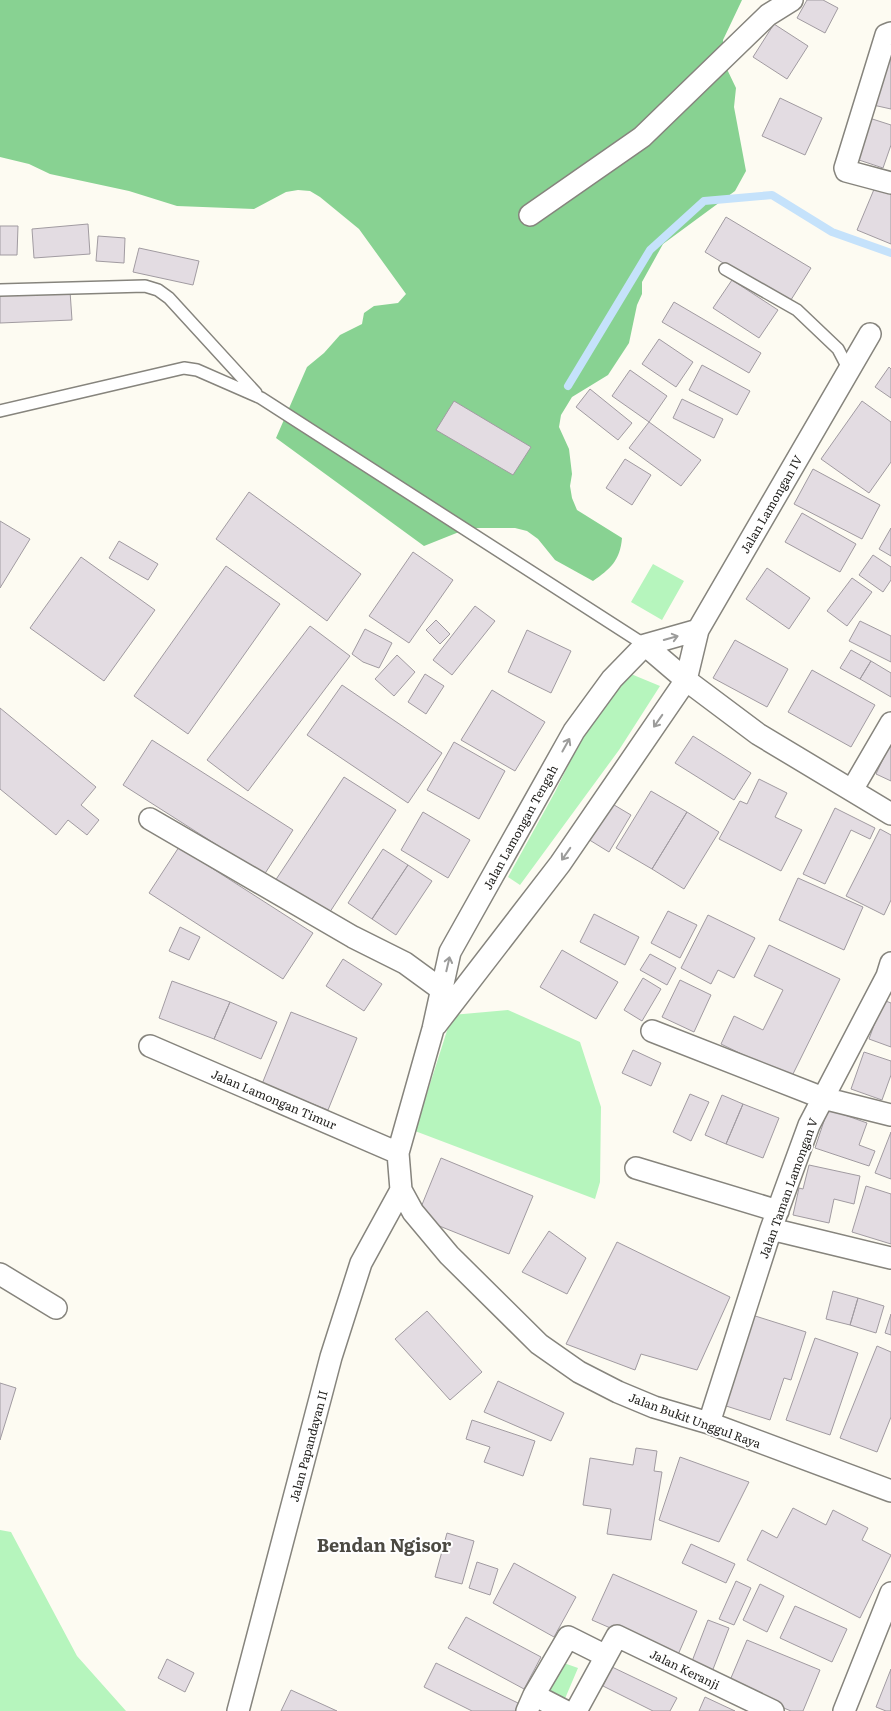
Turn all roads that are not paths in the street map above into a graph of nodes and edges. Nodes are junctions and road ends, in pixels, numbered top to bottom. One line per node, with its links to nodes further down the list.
1 (792, 0): 4 (street)
2 (891, 33): 3 (street)
3 (891, 183)
4 (530, 214)
5 (725, 269): 8 (lane)
6 (0, 290): 9 (lane)
7 (870, 334): 8 (street, Jalan Lamongan IV)
8 (849, 370): 11 (street, Jalan Lamongan IV)
9 (261, 398): 10 (lane); 12 (lane)
10 (0, 411)
11 (698, 630): 12 (street, one-way to 11); 13 (street, Jalan Lamongan IV)
12 (645, 645): 13 (street); 19 (street, Jalan Lamongan Tengah, one-way to 12)
13 (686, 680): 15 (street); 20 (street, Jalan Lamongan Tengah, one-way to 20)
14 (891, 723): 15 (street)
15 (852, 790): 16 (street)
16 (891, 814)
17 (150, 819): 19 (street)
18 (890, 972): 23 (street, Jalan Taman Lamongan V)
19 (442, 990): 20 (street, Jalan Lamongan Tengah)
20 (433, 1029): 25 (street, Jalan Lamongan Tengah)
21 (652, 1031): 23 (street)
22 (150, 1046): 25 (street, Jalan Lamongan Timur)
23 (824, 1098): 24 (street); 28 (street, Jalan Taman Lamongan V)
24 (891, 1115)
25 (398, 1153): 27 (street, Jalan Bukit Unggul Raya)
26 (636, 1168): 28 (street)
27 (401, 1190): 32 (street, Jalan Bukit Unggul Raya); 37 (street, Jalan Papandayan II)
28 (774, 1220): 29 (street); 32 (street, Jalan Taman Lamongan V)
29 (891, 1258)
30 (0, 1274): 31 (street)
31 (56, 1308)
32 (709, 1423): 33 (street, Jalan Bukit Unggul Raya)
33 (891, 1491)
34 (891, 1593): 41 (street)
35 (606, 1656): 36 (street); 39 (street, Jalan Keranji); 40 (street, Jalan Keranji)
36 (530, 1703): 38 (street)
37 (238, 1711)
38 (565, 1711)
39 (576, 1711)
40 (773, 1711)
41 (844, 1711)

